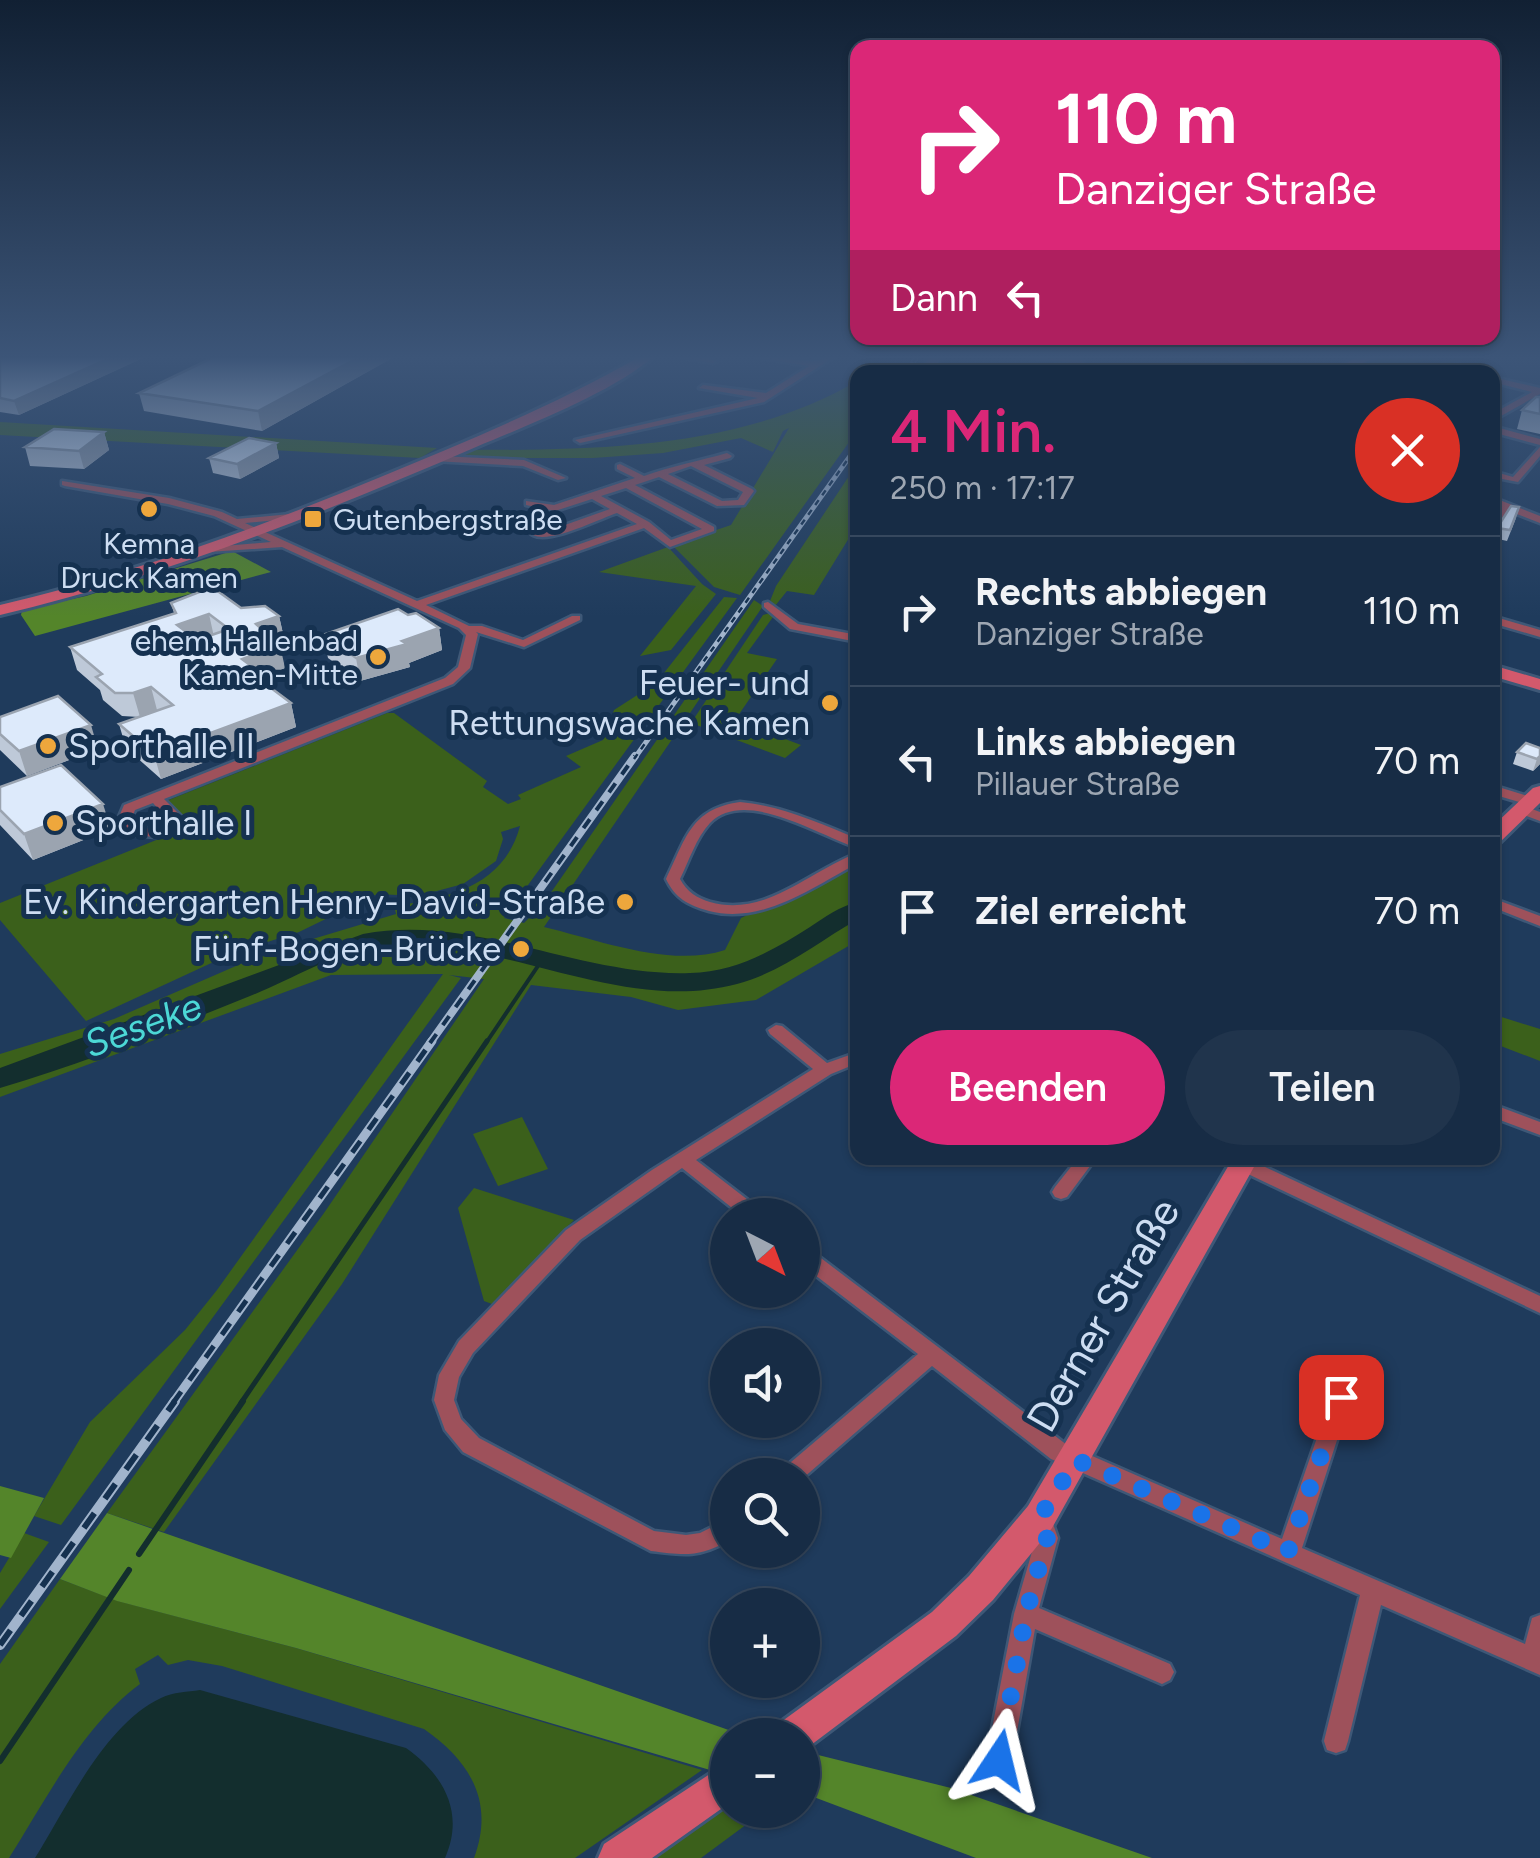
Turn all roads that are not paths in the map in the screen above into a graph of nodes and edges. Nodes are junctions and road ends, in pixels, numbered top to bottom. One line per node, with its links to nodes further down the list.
1 (472, 444): 4 (main road)
2 (1540, 450): 12 (street)
3 (677, 456): 6 (street)
4 (437, 460): 9 (street); 21 (main road)
5 (739, 461): 6 (street)
6 (694, 464): 8 (street); 8 (street)
7 (620, 467): 11 (street)
8 (658, 473): 11 (street)
9 (553, 474)
10 (1500, 476): 12 (street)
11 (642, 478): 14 (street)
12 (1510, 479): 15 (street)
13 (65, 483): 23 (street)
14 (626, 484): 16 (street); 26 (street)
15 (1500, 488)
16 (592, 495): 18 (street); 20 (street)
17 (1500, 502): 19 (street)
18 (529, 503)
19 (1506, 508): 22 (street); 24 (street)
20 (618, 510): 25 (street); 26 (street)
21 (313, 511): 23 (street); 27 (main road)
22 (1500, 512)
23 (232, 519): 27 (street)
24 (1540, 520)
25 (529, 522)
26 (645, 524): 30 (street)
27 (262, 532): 28 (street); 29 (main road)
28 (286, 544): 29 (street); 30 (street)
29 (212, 550): 32 (main road)
30 (415, 604): 35 (street)
31 (768, 605): 37 (street)
32 (0, 610)
33 (576, 618): 35 (street)
34 (1500, 622): 36 (street)
35 (470, 629): 41 (street)
36 (1540, 634)
37 (850, 638)
38 (1500, 672): 39 (main road)
39 (1540, 685)
40 (1500, 792): 42 (street)
41 (155, 798)
42 (1532, 805): 43 (main road)
43 (1500, 832)
44 (850, 841): 45 (street)
45 (850, 861)
46 (1500, 905): 47 (street)
47 (1540, 921)
48 (776, 1030): 50 (street)
49 (850, 1061): 50 (street)
50 (825, 1070): 53 (street)
51 (1500, 1113): 52 (street)
52 (1540, 1129)
53 (683, 1159): 58 (street); 66 (street)
54 (1082, 1165): 57 (street)
55 (1237, 1165): 64 (main road, Derner Straße)
56 (1252, 1165): 60 (street)
57 (1061, 1192)
58 (732, 1198)
59 (820, 1268): 61 (street)
60 (1540, 1305)
61 (931, 1354): 63 (street); 64 (street)
62 (1341, 1397): 67 (street)
63 (812, 1458)
64 (1076, 1460): 65 (main road, Derner Straße); 67 (street)
65 (1040, 1517): 69 (street); 73 (main road, Derner Straße)
66 (710, 1539)
67 (1288, 1552): 68 (street)
68 (1373, 1590): 71 (street); 74 (street)
69 (1026, 1614): 72 (street); 75 (street)
70 (1540, 1626): 71 (street)
71 (1537, 1662)
72 (1162, 1672)
73 (817, 1718)
74 (1336, 1742)
75 (999, 1760)
76 (710, 1793): 77 (main road)
77 (618, 1858)

